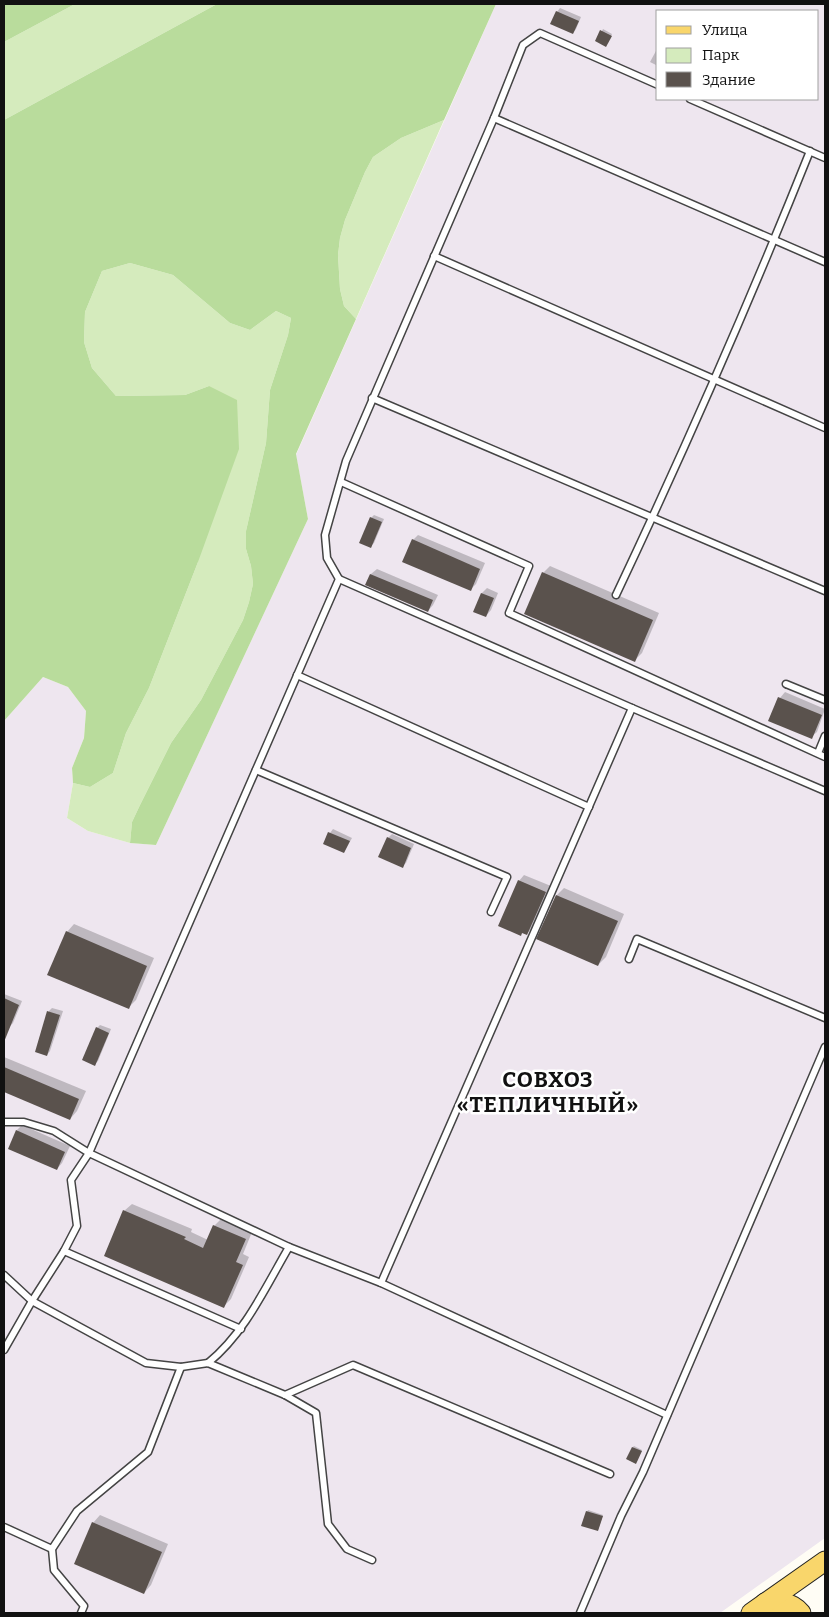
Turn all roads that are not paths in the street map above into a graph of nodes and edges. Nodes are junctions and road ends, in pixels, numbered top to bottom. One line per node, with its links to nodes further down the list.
1 (656, 84): 3 (lane)
2 (692, 100): 4 (lane)
3 (494, 118): 6 (lane); 7 (lane)
4 (810, 151): 5 (lane); 6 (lane)
5 (825, 158)
6 (775, 240): 8 (lane); 9 (lane)
7 (434, 256): 9 (lane); 10 (lane)
8 (825, 262)
9 (714, 380): 11 (lane); 13 (lane)
10 (372, 398): 12 (lane); 13 (lane)
11 (825, 428)
12 (341, 482): 14 (lane); 22 (lane)
13 (652, 518): 15 (lane); 16 (lane)
14 (339, 579): 17 (lane); 20 (lane)
15 (825, 591)
16 (616, 594)
17 (297, 674): 23 (lane); 25 (lane)
18 (786, 684): 19 (lane)
19 (825, 700)
20 (632, 708): 24 (lane); 25 (lane)
21 (825, 736): 22 (lane)
22 (822, 755)
23 (256, 770): 26 (lane); 31 (lane)
24 (825, 791)
25 (590, 807): 35 (lane)
26 (491, 912)
27 (629, 959): 28 (lane)
28 (825, 1018)
29 (825, 1047): 42 (lane)
30 (4, 1122): 31 (lane)
31 (89, 1153): 32 (lane); 33 (lane)
32 (289, 1247): 35 (lane); 37 (lane)
33 (64, 1251): 36 (lane); 37 (lane)
34 (4, 1275): 36 (lane)
35 (381, 1283): 42 (lane)
36 (32, 1301): 38 (lane); 40 (lane)
37 (241, 1329): 39 (lane)
38 (4, 1350)
39 (208, 1363): 40 (lane); 41 (lane)
40 (181, 1368): 45 (lane)
41 (285, 1395): 43 (lane); 46 (lane)
42 (667, 1415): 50 (lane)
43 (610, 1474)
44 (4, 1527): 45 (lane)
45 (52, 1549): 49 (lane)
46 (372, 1560)
47 (825, 1561): 48 (main road)
48 (759, 1610): 51 (main road)
49 (81, 1613)
50 (580, 1613)
51 (801, 1613)

